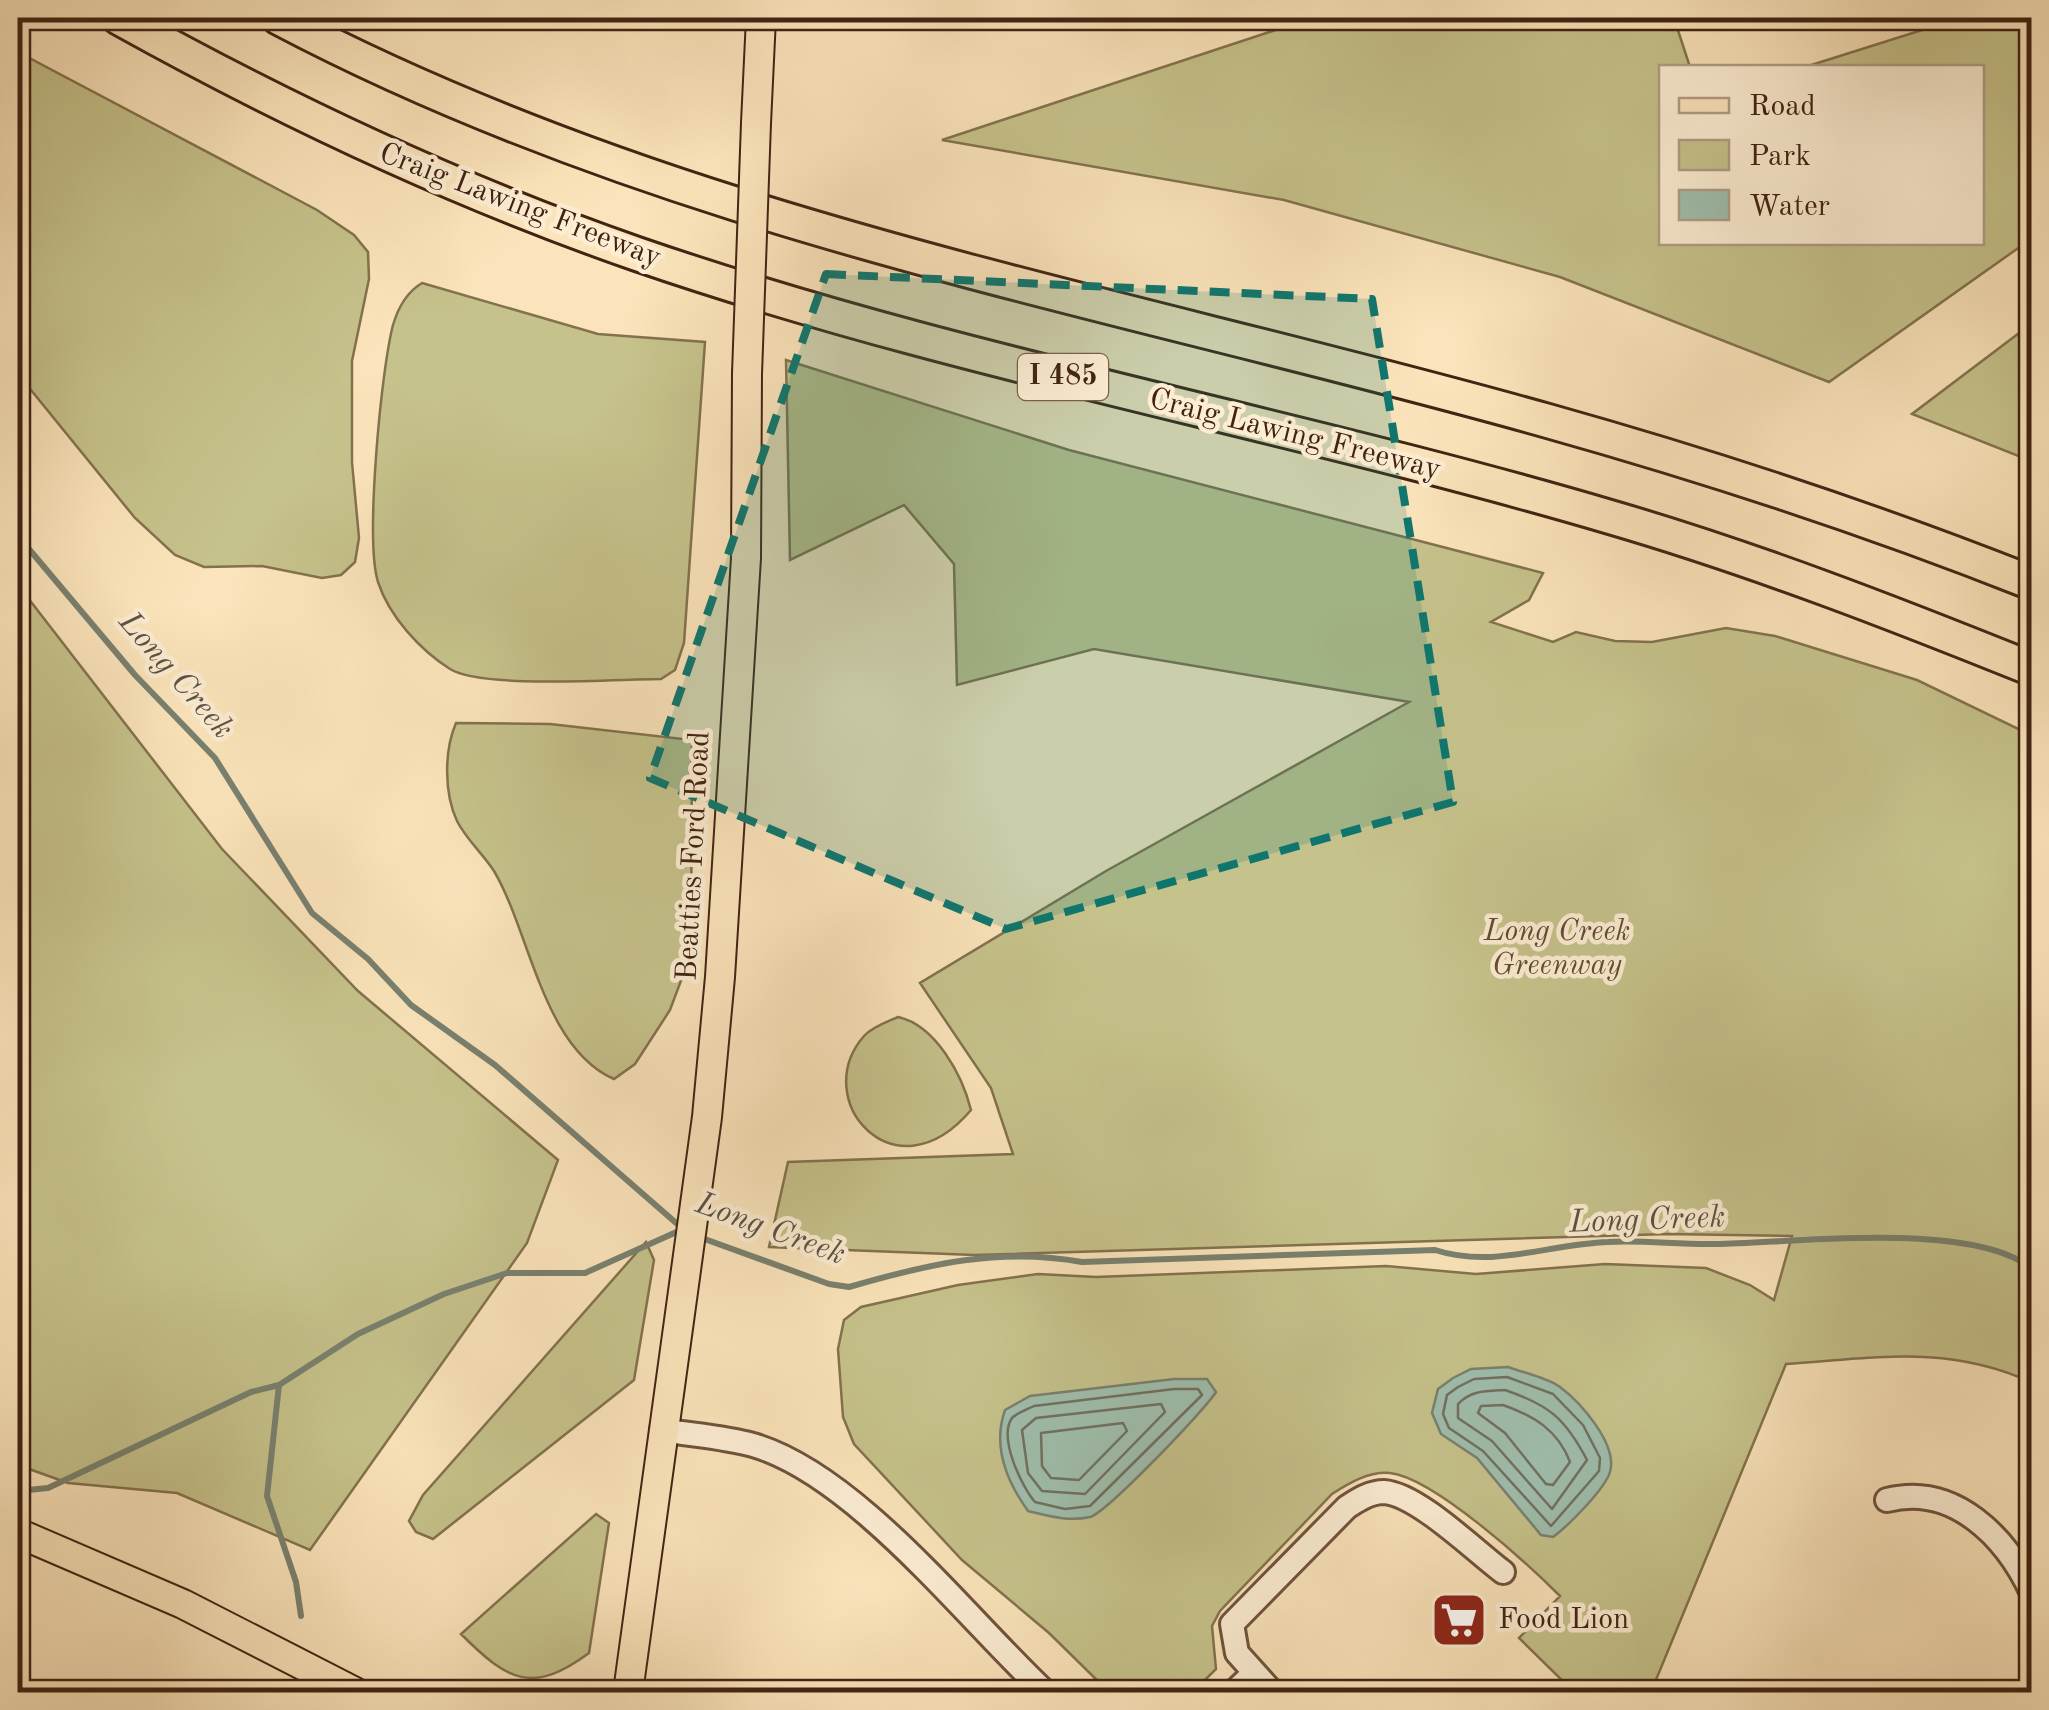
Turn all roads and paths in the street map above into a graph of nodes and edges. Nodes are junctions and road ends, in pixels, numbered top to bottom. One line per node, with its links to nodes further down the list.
1 (119, 18): 5 (highway, Craig Lawing Freeway / I 485)
2 (279, 18): 4 (highway, I 485)
3 (761, 18): 6 (main road, Beatties Ford Road, bridge)
4 (2032, 583)
5 (2032, 669)
6 (662, 1430): 13 (main road, Beatties Ford Road); 14 (street)
7 (1887, 1500): 10 (street)
8 (21, 1540): 12 (main road)
9 (1502, 1572): 11 (street)
10 (2032, 1593)
11 (1253, 1674): 15 (street); 16 (street)
12 (355, 1692)
13 (628, 1692)
14 (1044, 1692)
15 (1234, 1692)
16 (1272, 1692)

